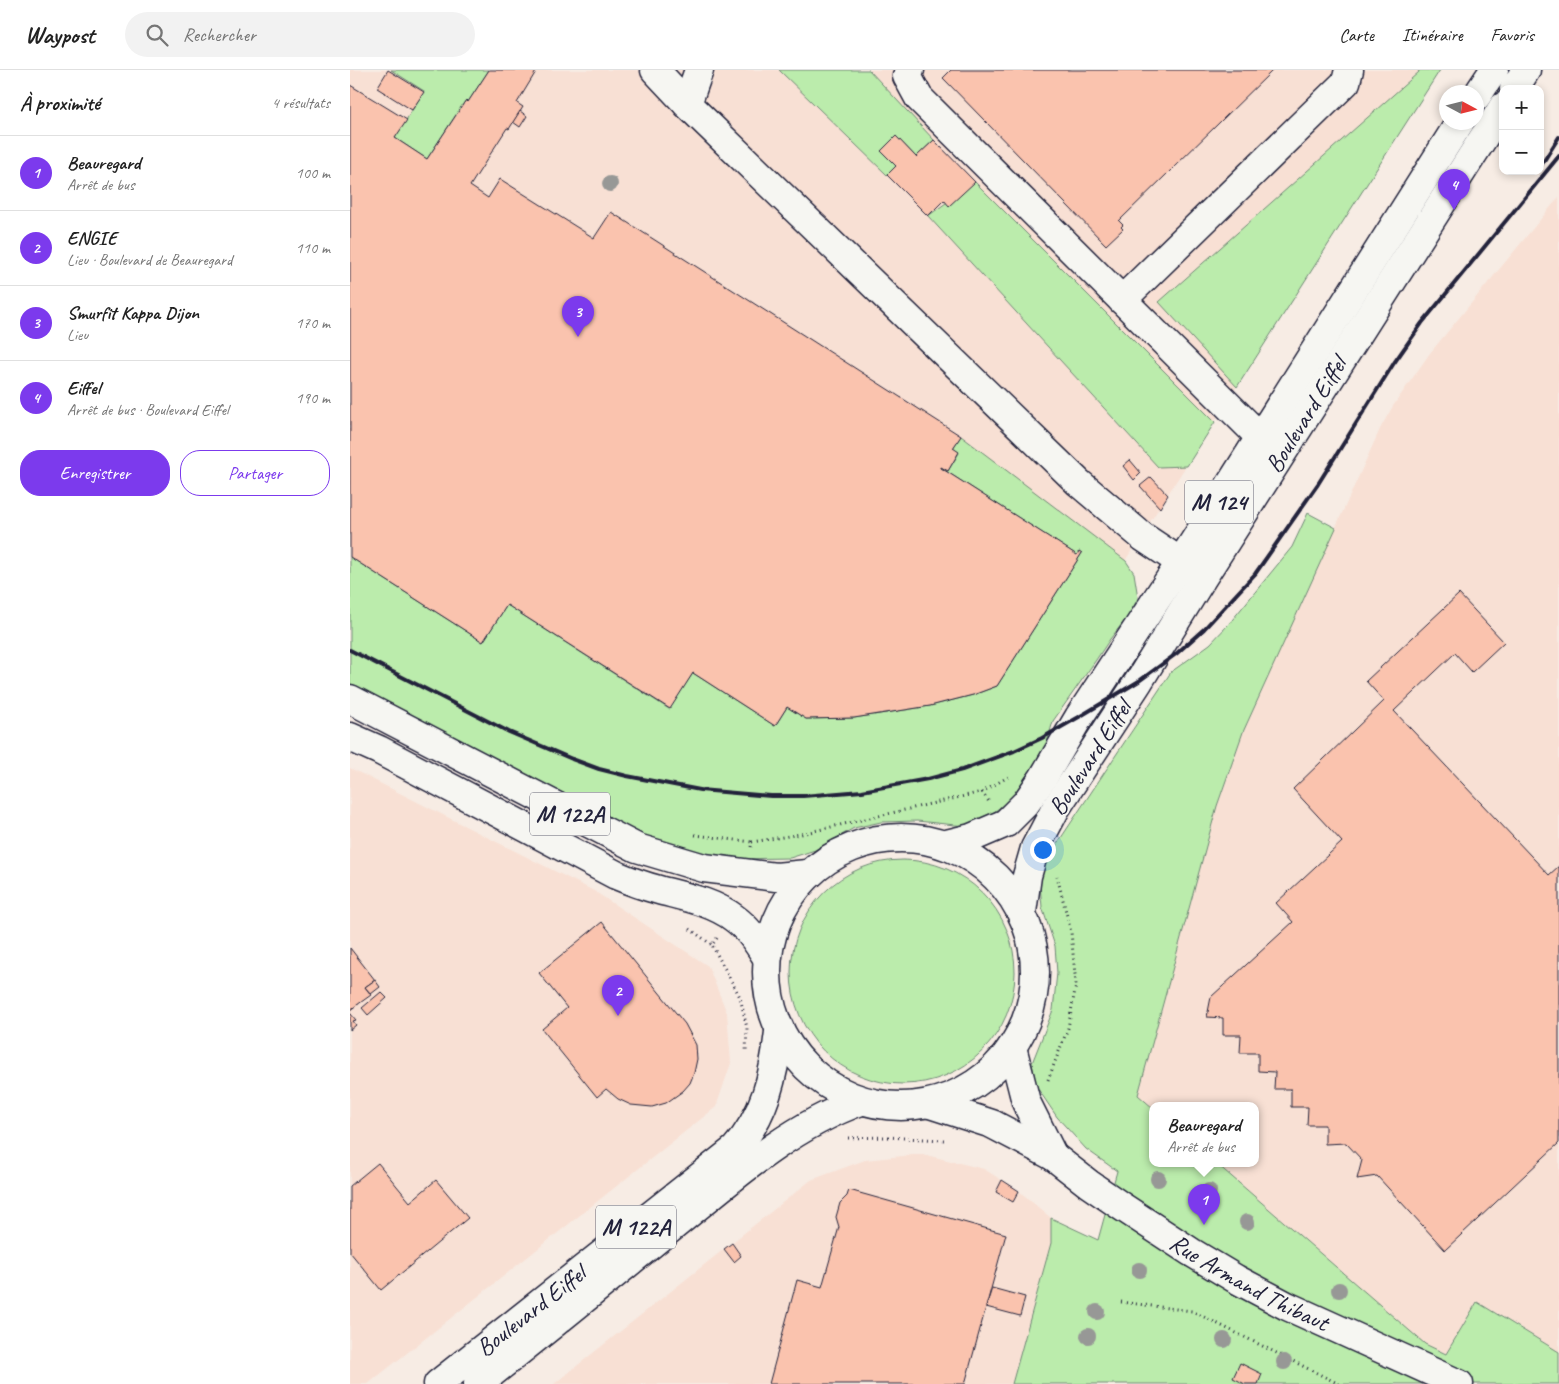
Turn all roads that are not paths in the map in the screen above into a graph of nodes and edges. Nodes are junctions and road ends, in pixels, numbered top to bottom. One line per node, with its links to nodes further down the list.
1 (654, 70): 8 (main road)
2 (699, 70): 8 (main road)
3 (910, 70): 10 (main road)
4 (1349, 70): 10 (main road)
5 (1494, 70): 7 (main road)
6 (1512, 84): 11 (main road, Boulevard Eiffel / M 124)
7 (1484, 85)
8 (687, 104): 12 (main road)
9 (1455, 130): 11 (main road, Boulevard Eiffel / M 124)
10 (1122, 300): 11 (main road)
11 (1271, 445): 12 (main road, Boulevard Eiffel / M 124); 13 (main road, Boulevard Eiffel / M 124)
12 (1181, 562): 13 (main road); 16 (main road, Boulevard Eiffel / M 124)
13 (1203, 577): 18 (main road, Boulevard Eiffel / M 124)
14 (350, 699): 17 (main road, M 122A)
15 (350, 736): 19 (main road, M 122A)
16 (946, 844): 17 (main road); 18 (main road)
17 (807, 874): 19 (main road)
18 (1022, 912): 21 (main road)
19 (766, 956): 20 (main road)
20 (779, 1032): 22 (main road); 25 (main road, Boulevard Eiffel / M 122A)
21 (1012, 1048): 23 (main road); 24 (main road, Rue Armand Thibaut)
22 (861, 1101): 23 (main road); 26 (main road, Boulevard Eiffel / M 122A)
23 (930, 1104): 24 (main road, Rue Armand Thibaut)
24 (1053, 1156): 27 (main road, Rue Armand Thibaut)
25 (438, 1384)
26 (478, 1384)
27 (1459, 1384)

